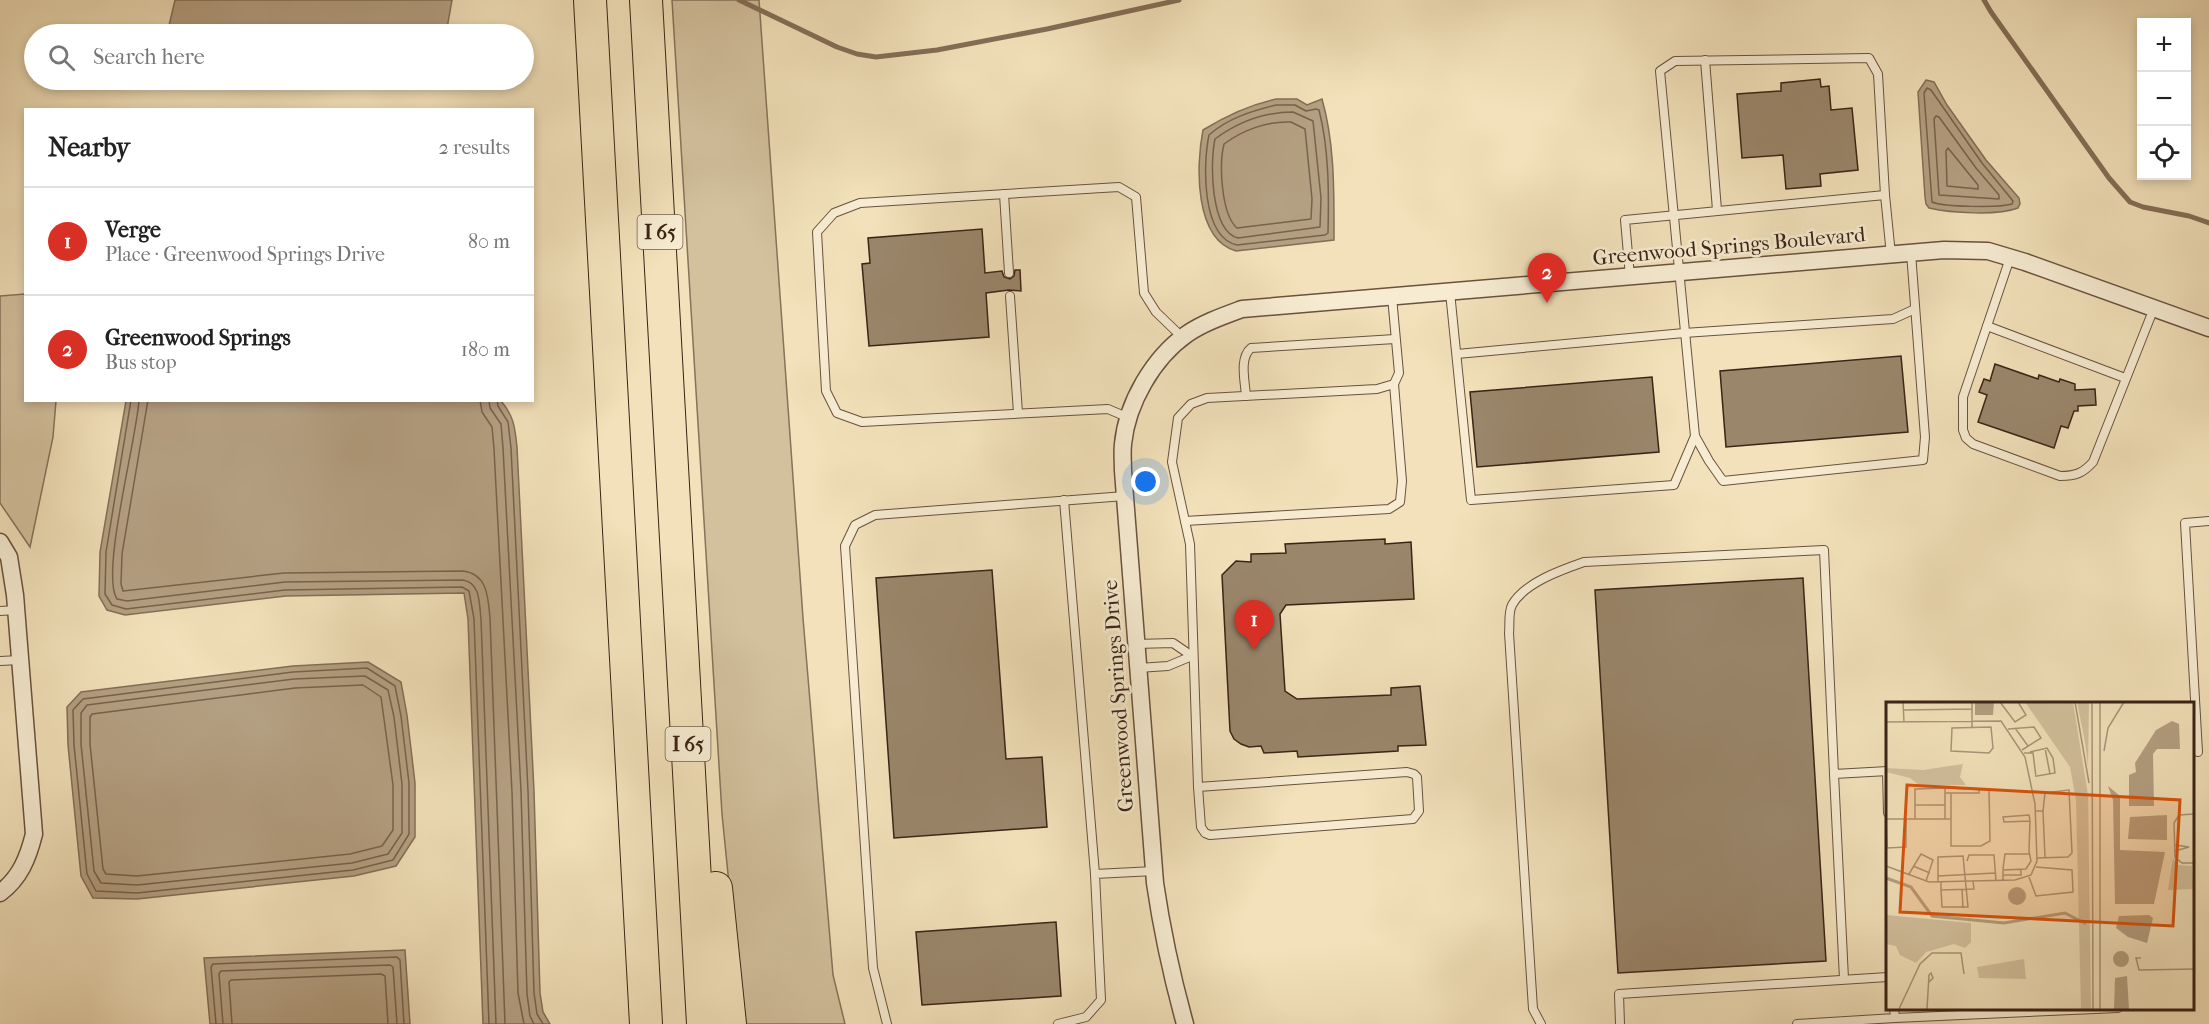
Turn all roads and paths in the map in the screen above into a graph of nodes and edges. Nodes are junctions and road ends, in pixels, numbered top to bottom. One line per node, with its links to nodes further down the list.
1 (590, 0): 38 (highway)
2 (646, 0): 32 (highway, I 65)
3 (1705, 60): 5 (lane); 6 (lane); 7 (lane)
4 (1004, 194): 11 (lane); 22 (lane); 29 (lane)
5 (1885, 195): 6 (lane); 9 (lane)
6 (1717, 210): 7 (lane)
7 (1673, 215): 12 (lane); 13 (lane)
8 (1911, 253): 9 (street, Greenwood Springs Boulevard); 10 (street, Greenwood Springs Boulevard); 18 (lane)
9 (1891, 255): 12 (street, Greenwood Springs Boulevard)
10 (2010, 258): 17 (street, Greenwood Springs Boulevard); 19 (lane)
11 (1009, 273)
12 (1679, 273): 13 (street, Greenwood Springs Boulevard); 21 (lane)
13 (1630, 277): 14 (street, Greenwood Springs Boulevard)
14 (1450, 292): 16 (street, Greenwood Springs Boulevard); 24 (lane)
15 (1010, 296): 29 (lane)
16 (1392, 297): 22 (street, Greenwood Springs Boulevard); 23 (lane)
17 (2154, 308): 20 (street, Greenwood Springs Boulevard); 26 (lane)
18 (1915, 309): 21 (lane); 31 (lane)
19 (1987, 326): 26 (lane); 26 (lane)
20 (2209, 328)
21 (1684, 333): 24 (lane); 31 (lane)
22 (1183, 338): 25 (street, Greenwood Springs Boulevard)
23 (1395, 339): 27 (lane); 28 (lane)
24 (1456, 354): 31 (lane)
25 (1153, 368): 30 (street, Greenwood Springs Drive)
26 (2126, 378)
27 (1394, 384): 28 (lane); 35 (lane)
28 (1246, 396): 35 (lane)
29 (1018, 413): 30 (lane)
30 (1129, 418): 33 (street, Greenwood Springs Drive)
31 (1695, 436)
32 (673, 464): 65 (highway, I 65); 66 (highway)
33 (1125, 496): 34 (lane); 40 (street, Greenwood Springs Drive)
34 (1064, 500): 53 (lane); 67 (lane)
35 (1185, 521): 41 (lane)
36 (2209, 521): 45 (lane)
37 (0, 542): 39 (street)
38 (623, 592): 63 (highway); 64 (highway)
39 (8, 610): 42 (street)
40 (1136, 644): 41 (lane); 44 (street, Greenwood Springs Drive)
41 (1192, 656): 44 (lane); 51 (lane)
42 (20, 660): 43 (lane); 54 (street)
43 (0, 662)
44 (1138, 668): 52 (street, Greenwood Springs Drive)
45 (2193, 702)
46 (2194, 729): 48 (lane)
47 (2209, 751): 48 (lane)
48 (2195, 752)
49 (1886, 771): 50 (lane)
50 (1834, 774): 56 (lane); 70 (lane)
51 (1198, 787): 51 (lane)
52 (1154, 871): 53 (lane); 69 (street, Greenwood Springs Drive)
53 (1095, 874): 68 (lane)
54 (1, 892)
55 (1886, 977): 56 (lane)
56 (1844, 979): 71 (lane)
57 (1894, 1009): 62 (lane)
58 (1933, 1009): 61 (lane)
59 (2054, 1009): 60 (lane)
60 (2013, 1010): 61 (lane)
61 (1924, 1017): 62 (lane)
62 (1895, 1018): 72 (lane)
63 (626, 1024)
64 (646, 1024)
65 (703, 1024)
66 (730, 1024)
67 (887, 1024)
68 (1058, 1024)
69 (1185, 1024)
70 (1540, 1024)
71 (1620, 1024)
72 (1797, 1024)

